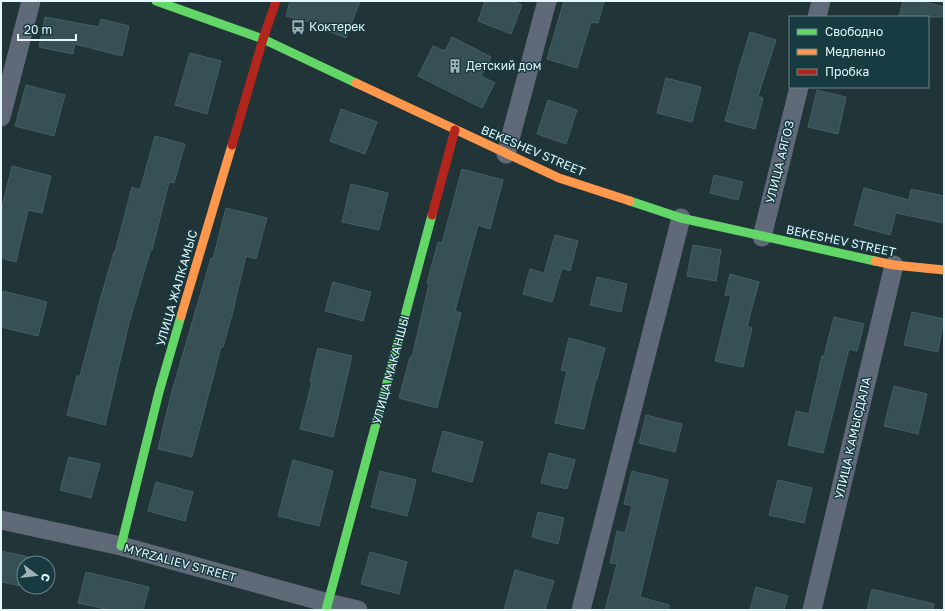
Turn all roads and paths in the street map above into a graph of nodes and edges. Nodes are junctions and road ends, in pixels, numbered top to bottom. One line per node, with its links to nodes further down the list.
1 (30, 1): 9 (street)
2 (156, 1): 7 (street, BEKESHEV STREET)
3 (276, 1): 7 (street, УЛИЦА ЖАЛКАМЫС)
4 (547, 1): 11 (street)
5 (821, 1): 6 (street)
6 (817, 16)
7 (263, 39): 10 (street, BEKESHEV STREET); 17 (street, УЛИЦА ЖАЛКАМЫС)
8 (799, 88): 13 (street, УЛИЦА АЯГОЗ)
9 (1, 117)
10 (455, 130): 11 (street, BEKESHEV STREET); 18 (street, УЛИЦА МАКАНШЫ)
11 (506, 154): 12 (street, BEKESHEV STREET)
12 (681, 218): 13 (street, BEKESHEV STREET); 20 (street)
13 (762, 237): 14 (street, BEKESHEV STREET)
14 (894, 265): 15 (street, BEKESHEV STREET); 21 (street, УЛИЦА КАМЫСДАЛА)
15 (944, 270)
16 (1, 520): 17 (street, MYRZALIEV STREET)
17 (121, 546): 18 (street, MYRZALIEV STREET)
18 (327, 606): 19 (street, MYRZALIEV STREET)
19 (358, 610)
20 (582, 610)
21 (812, 610)

